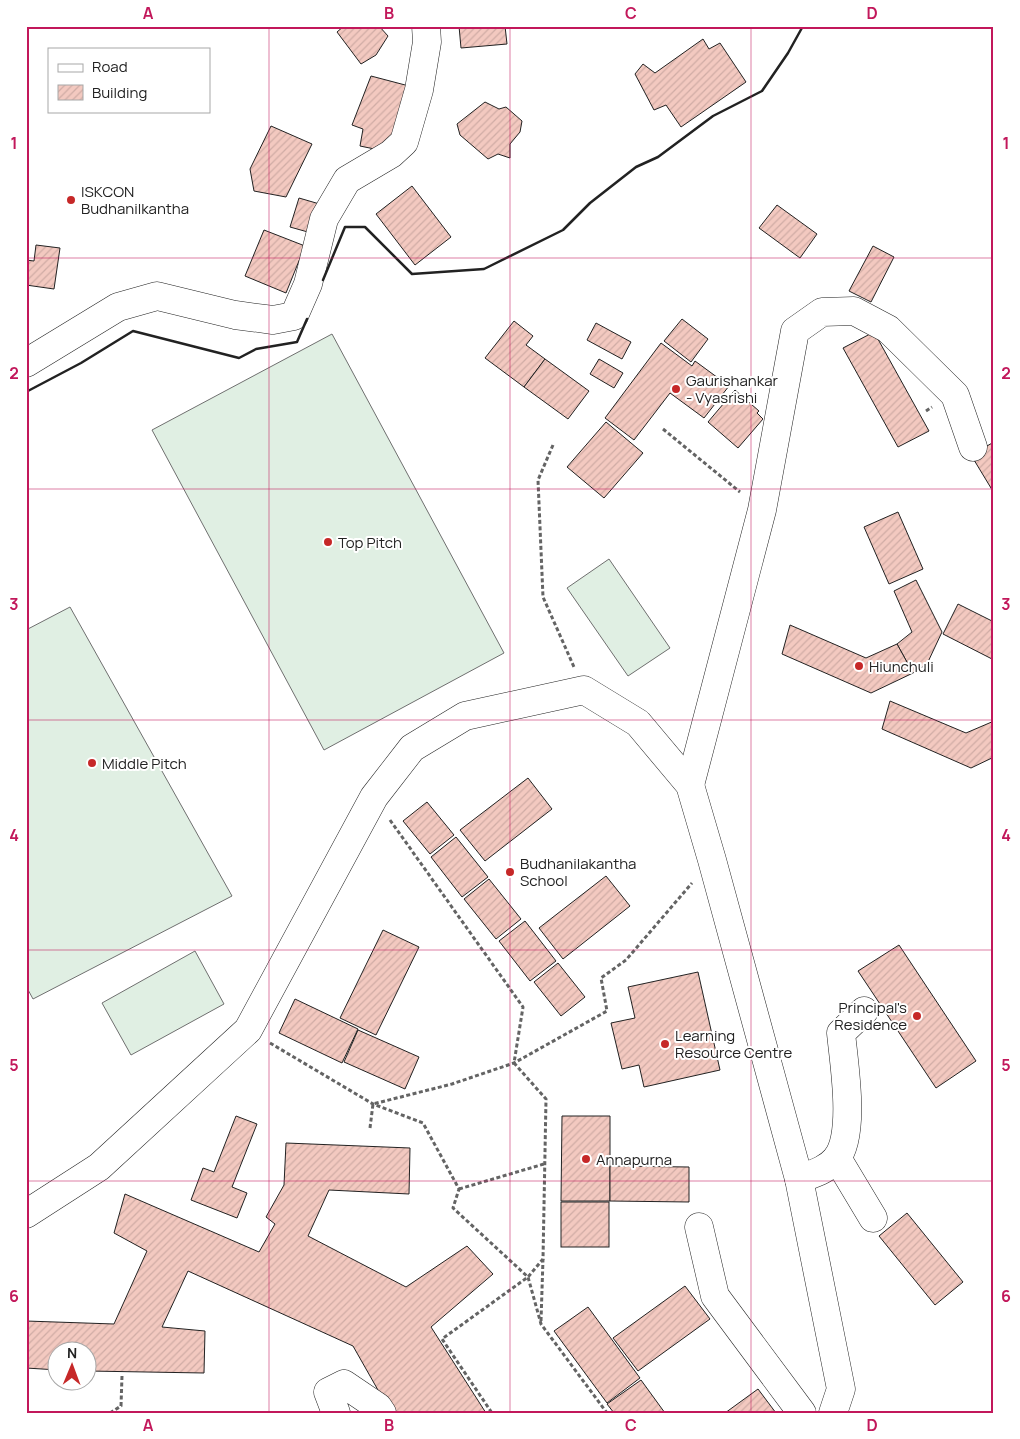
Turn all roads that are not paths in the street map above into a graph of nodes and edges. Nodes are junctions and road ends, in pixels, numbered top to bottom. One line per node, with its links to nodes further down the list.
1 (426, 26): 2 (street)
2 (28, 355)
3 (973, 447): 4 (street)
4 (690, 785): 7 (street); 8 (street)
5 (864, 1011): 6 (street)
6 (837, 1158): 7 (street); 9 (street)
7 (799, 1179): 14 (street)
8 (26, 1214)
9 (873, 1218)
10 (699, 1227): 13 (street)
11 (336, 1413): 12 (street)
12 (382, 1413)
13 (802, 1413)
14 (833, 1413)

